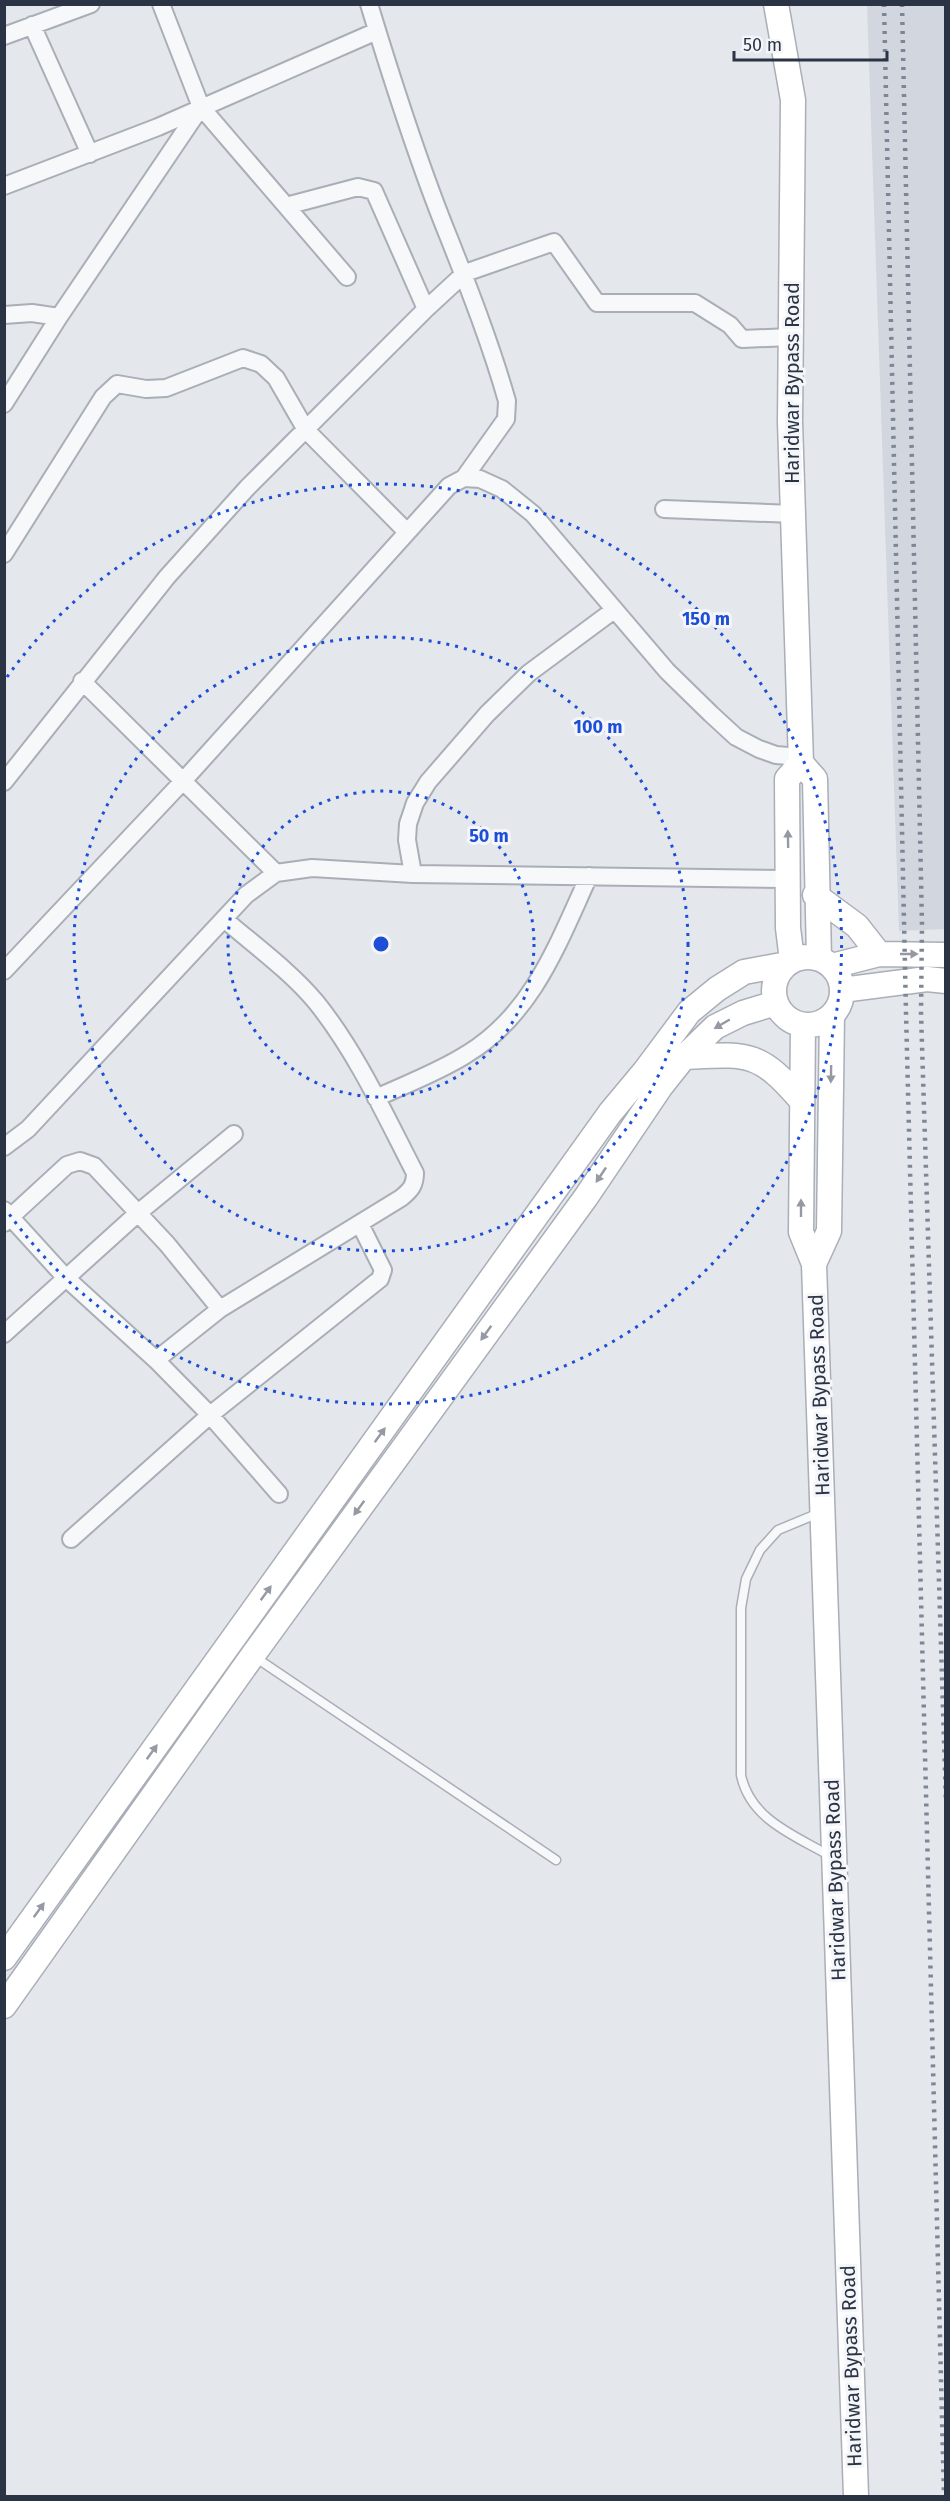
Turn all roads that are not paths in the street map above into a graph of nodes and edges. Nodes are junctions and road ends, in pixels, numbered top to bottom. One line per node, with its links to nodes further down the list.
1 (91, 4): 5 (street)
2 (161, 4): 8 (street)
3 (369, 4): 6 (street)
4 (776, 4): 17 (main road, Haridwar Bypass Road)
5 (32, 25): 7 (street); 9 (street)
6 (377, 31): 8 (street); 12 (street)
7 (4, 36)
8 (201, 107): 9 (street); 11 (street); 16 (street)
9 (90, 154): 10 (street)
10 (4, 186)
11 (286, 206): 13 (street); 14 (street)
12 (465, 273): 14 (street); 17 (street); 20 (street)
13 (347, 277)
14 (426, 309): 19 (street)
15 (4, 315): 16 (street)
16 (59, 317): 18 (street)
17 (790, 337): 22 (main road, Haridwar Bypass Road)
18 (4, 404)
19 (306, 430): 23 (street); 24 (street); 26 (street)
20 (464, 478): 23 (street); 25 (street)
21 (664, 508): 22 (street)
22 (793, 514): 27 (main road, Haridwar Bypass Road)
23 (407, 532): 28 (street)
24 (4, 554)
25 (614, 610): 27 (street); 31 (street)
26 (82, 681): 28 (street); 29 (street)
27 (801, 760): 33 (main road, one-way to 27); 34 (main road, Haridwar Bypass Road)
28 (184, 780): 30 (street); 41 (street)
29 (4, 782)
30 (276, 873): 31 (street); 35 (street)
31 (413, 874): 32 (street)
32 (590, 876): 33 (street); 49 (street)
33 (788, 879): 36 (main road)
34 (815, 895): 37 (main road); 40 (main road, Haridwar Bypass Road)
35 (224, 919): 49 (street); 52 (street)
36 (788, 928): 39 (main road); 42 (main road)
37 (879, 954): 38 (main road, one-way to 38); 40 (main road)
38 (945, 955)
39 (790, 962): 40 (main road); 42 (main road); 45 (main road)
40 (825, 962): 44 (main road)
41 (4, 971)
42 (744, 972): 68 (main road, one-way to 42)
43 (945, 981): 44 (main road)
44 (842, 990): 46 (main road)
45 (776, 1004): 47 (main road); 48 (main road, one-way to 48)
46 (832, 1015): 47 (main road); 56 (main road, Haridwar Bypass Road, one-way to 56)
47 (803, 1024): 50 (main road, Haridwar Bypass Road)
48 (684, 1057): 50 (main road); 65 (main road, one-way to 65)
49 (376, 1098): 55 (street)
50 (801, 1100): 56 (main road, Haridwar Bypass Road, one-way to 50)
51 (234, 1134): 53 (street)
52 (4, 1147)
53 (138, 1213): 54 (street); 57 (street); 58 (street)
54 (7, 1216): 57 (street)
55 (360, 1224): 58 (street); 61 (street)
56 (814, 1264): 63 (main road, Haridwar Bypass Road)
57 (65, 1277): 59 (street); 60 (street)
58 (220, 1309): 60 (street)
59 (4, 1334)
60 (156, 1360): 61 (street)
61 (210, 1415): 62 (street); 64 (street)
62 (279, 1494)
63 (823, 1512): 66 (main road, Haridwar Bypass Road); 66 (lane)
64 (71, 1539)
65 (253, 1655): 67 (lane); 69 (main road)
66 (834, 1858): 70 (main road, Haridwar Bypass Road)
67 (555, 1860)
68 (4, 1958)
69 (4, 2006)
70 (856, 2496)

